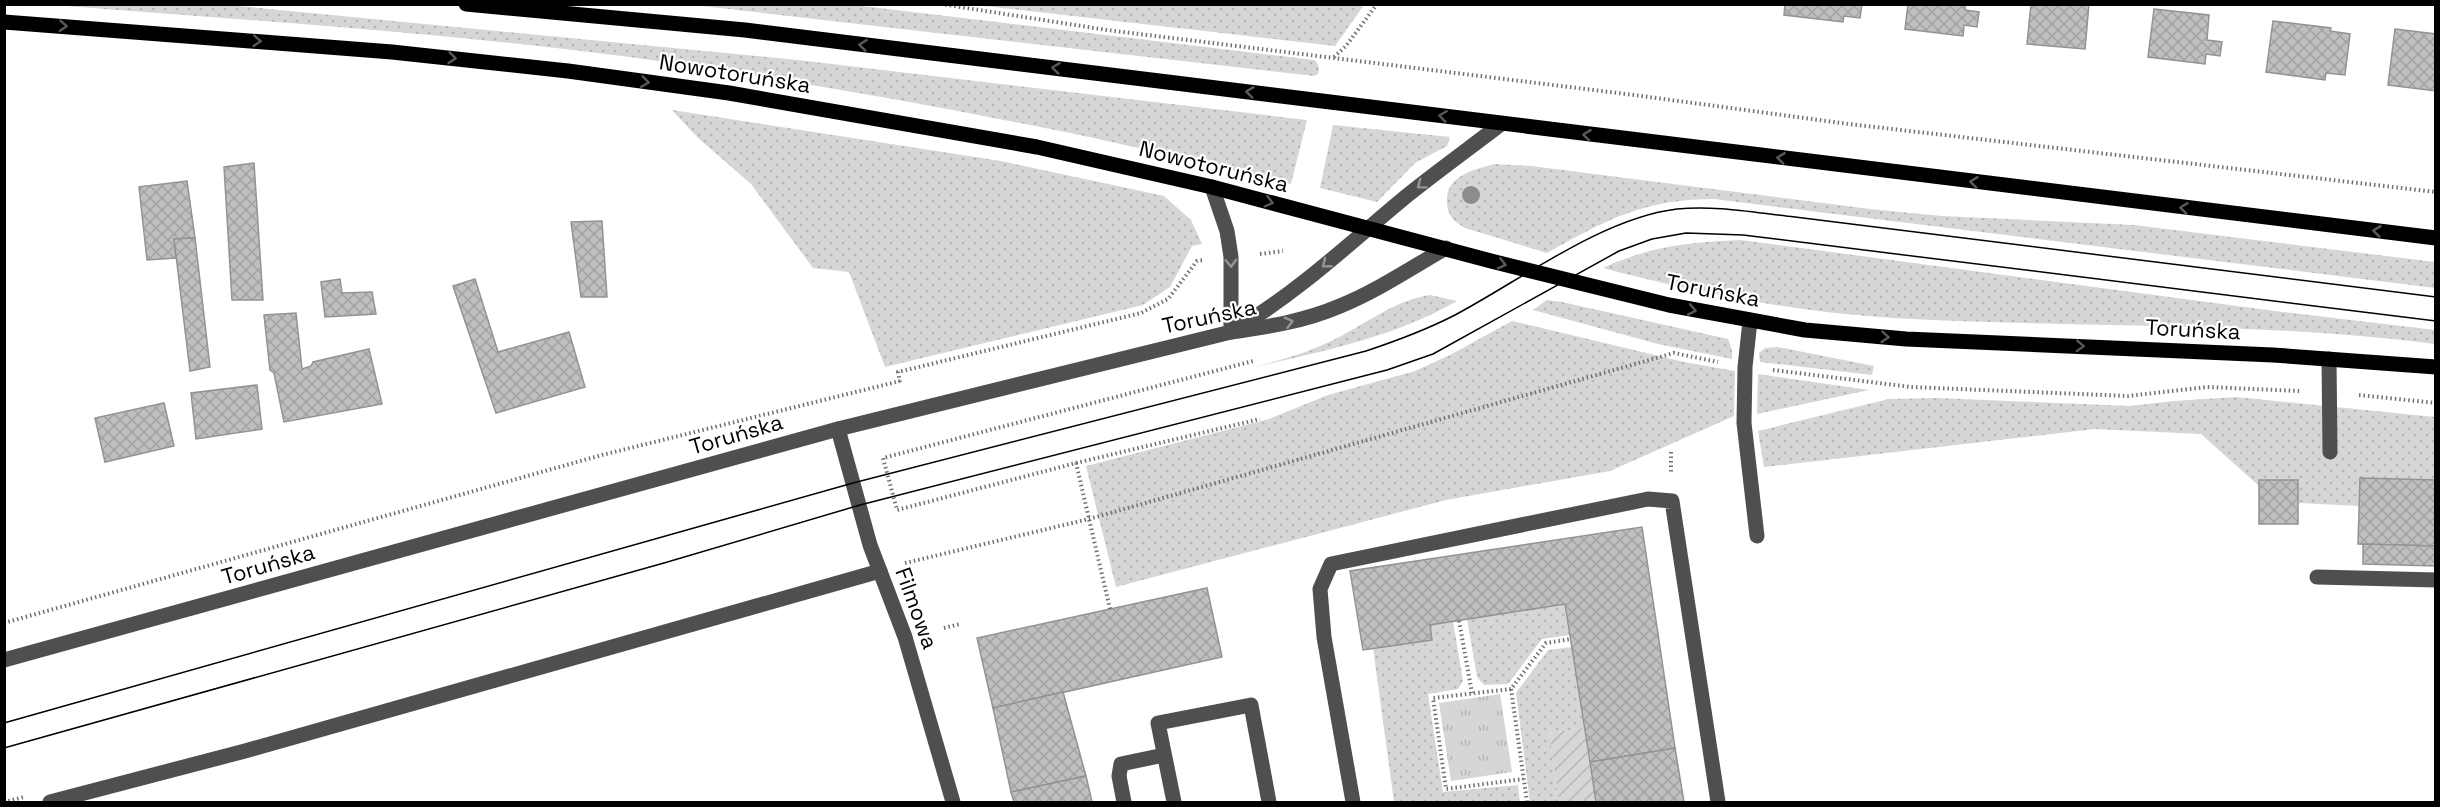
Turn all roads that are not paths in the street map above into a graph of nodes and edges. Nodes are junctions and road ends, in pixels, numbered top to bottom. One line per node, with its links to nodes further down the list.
1 (466, 4): 3 (main road, Nowotoruńska, one-way to 1)
2 (4, 22): 4 (main road, Nowotoruńska, one-way to 4)
3 (1501, 124): 5 (street, one-way to 5); 6 (main road, Nowotoruńska, one-way to 3)
4 (1212, 187): 5 (main road, Nowotoruńska, one-way to 5); 9 (street, one-way to 9)
5 (1372, 228): 7 (main road, Nowotoruńska); 9 (street, one-way to 9)
6 (2436, 238)
7 (1446, 248): 8 (main road, Toruńska, one-way to 8); 9 (street, Toruńska, one-way to 7)
8 (1749, 321): 10 (main road, Toruńska, one-way to 10); 14 (street)
9 (1231, 332): 12 (street, Toruńska)
10 (2329, 359): 11 (main road, Toruńska); 13 (street)
11 (2436, 367)
12 (838, 429): 15 (street, Filmowa); 18 (street, Toruńska)
13 (2330, 452)
14 (1756, 536)
15 (880, 571): 20 (street); 21 (street, Filmowa)
16 (2317, 577): 17 (street)
17 (2436, 580)
18 (4, 660)
19 (1164, 755): 22 (street); 23 (street); 24 (street)
20 (50, 802)
21 (953, 802)
22 (1124, 802)
23 (1174, 802)
24 (1269, 802)
25 (1353, 802): 26 (street)
26 (1718, 802)

